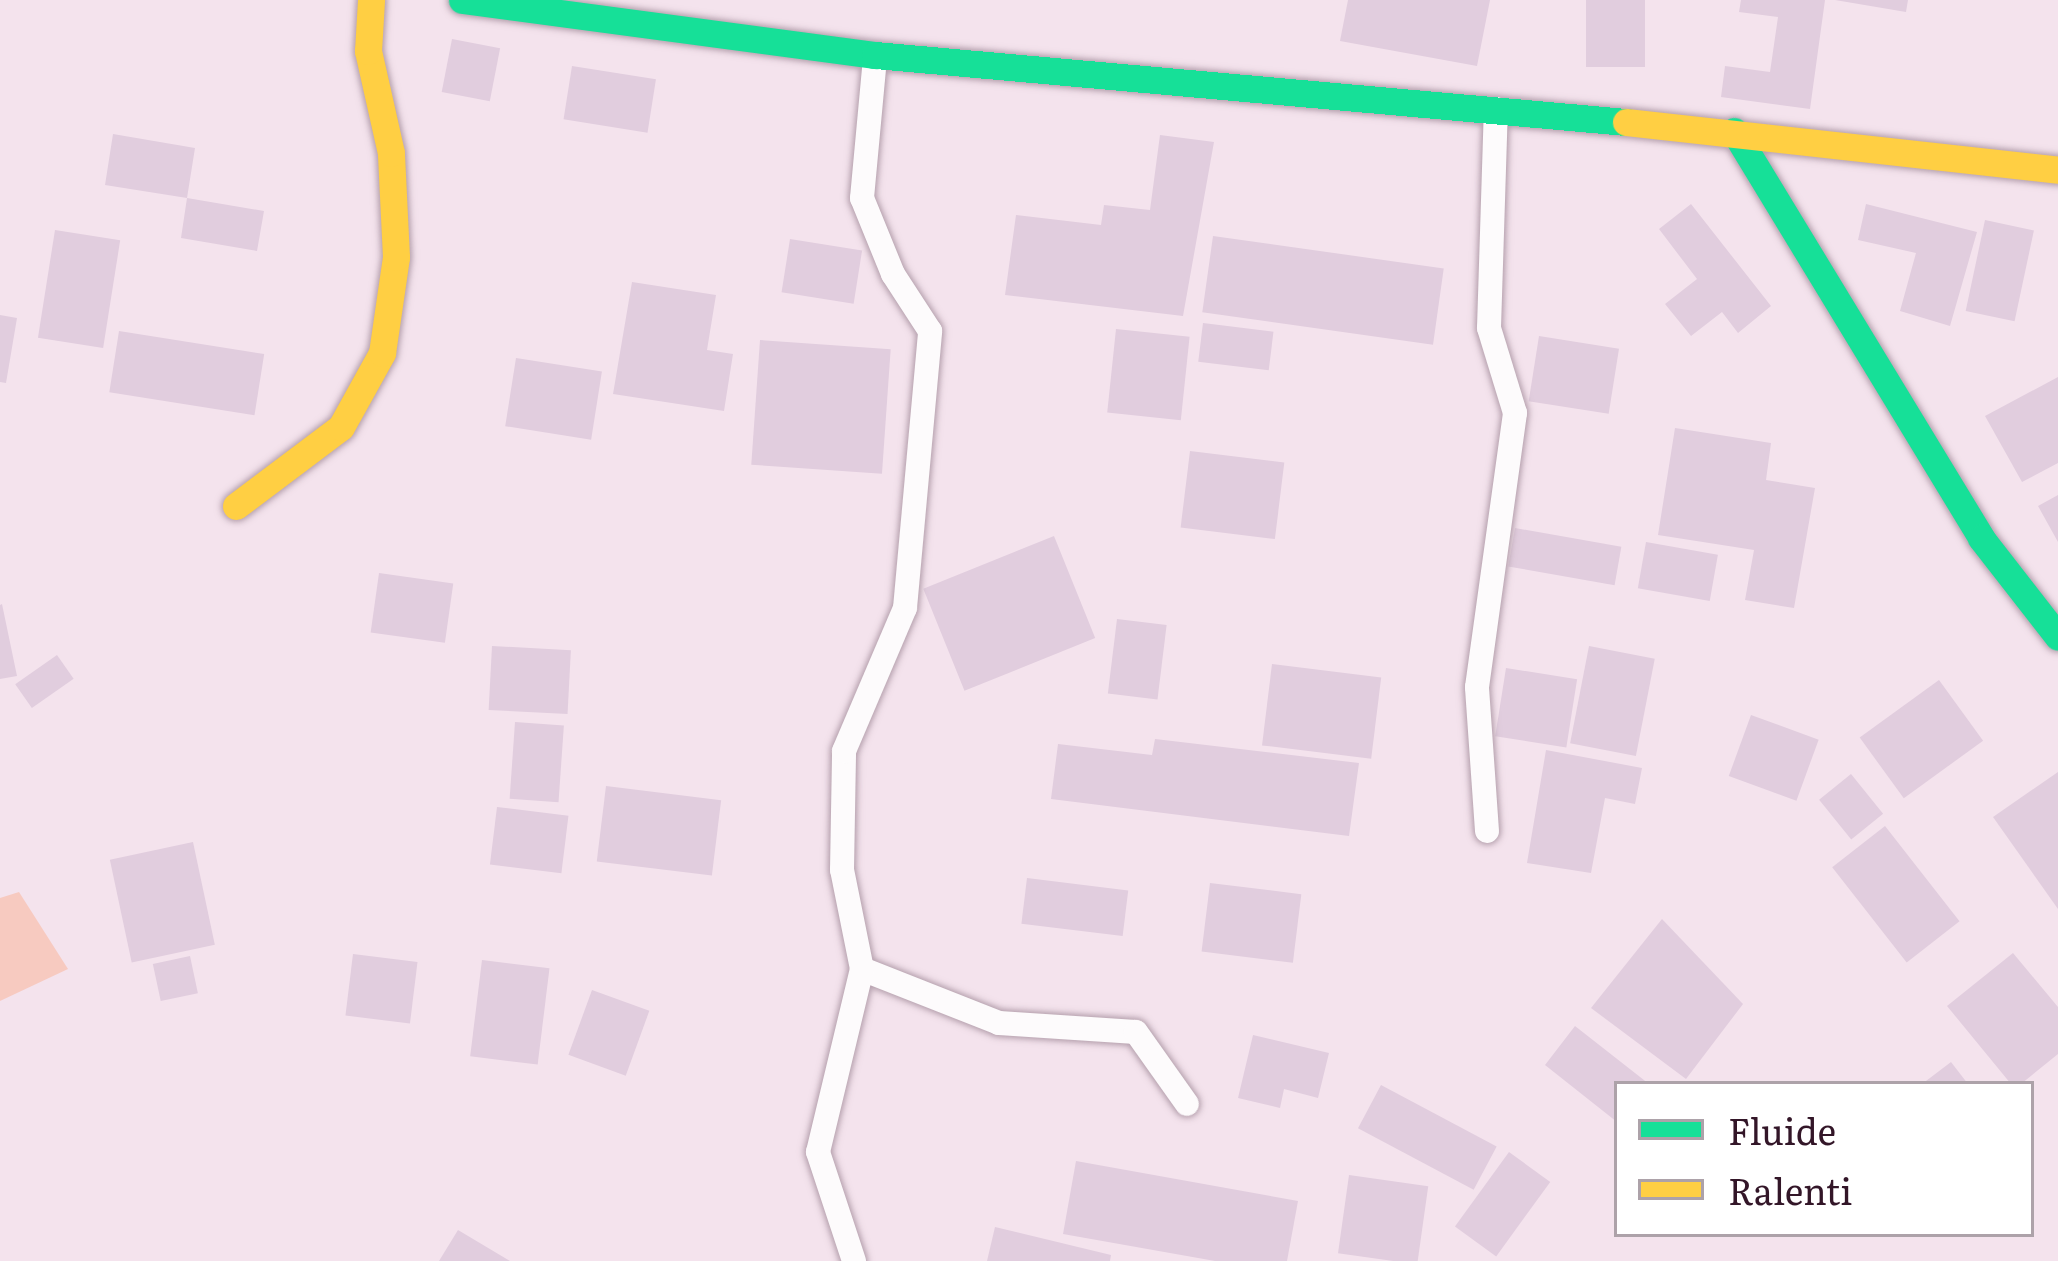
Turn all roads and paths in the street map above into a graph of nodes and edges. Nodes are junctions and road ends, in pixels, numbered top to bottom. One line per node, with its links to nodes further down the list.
1 (371, 0): 7 (street)
2 (462, 0): 3 (street)
3 (875, 55): 4 (street); 10 (lane)
4 (1496, 107): 5 (street); 9 (lane)
5 (1734, 130): 6 (street); 8 (street)
6 (2058, 170)
7 (236, 506)
8 (2058, 637)
9 (1487, 831)
10 (862, 969): 11 (lane); 12 (lane)
11 (1187, 1104)
12 (854, 1261)

